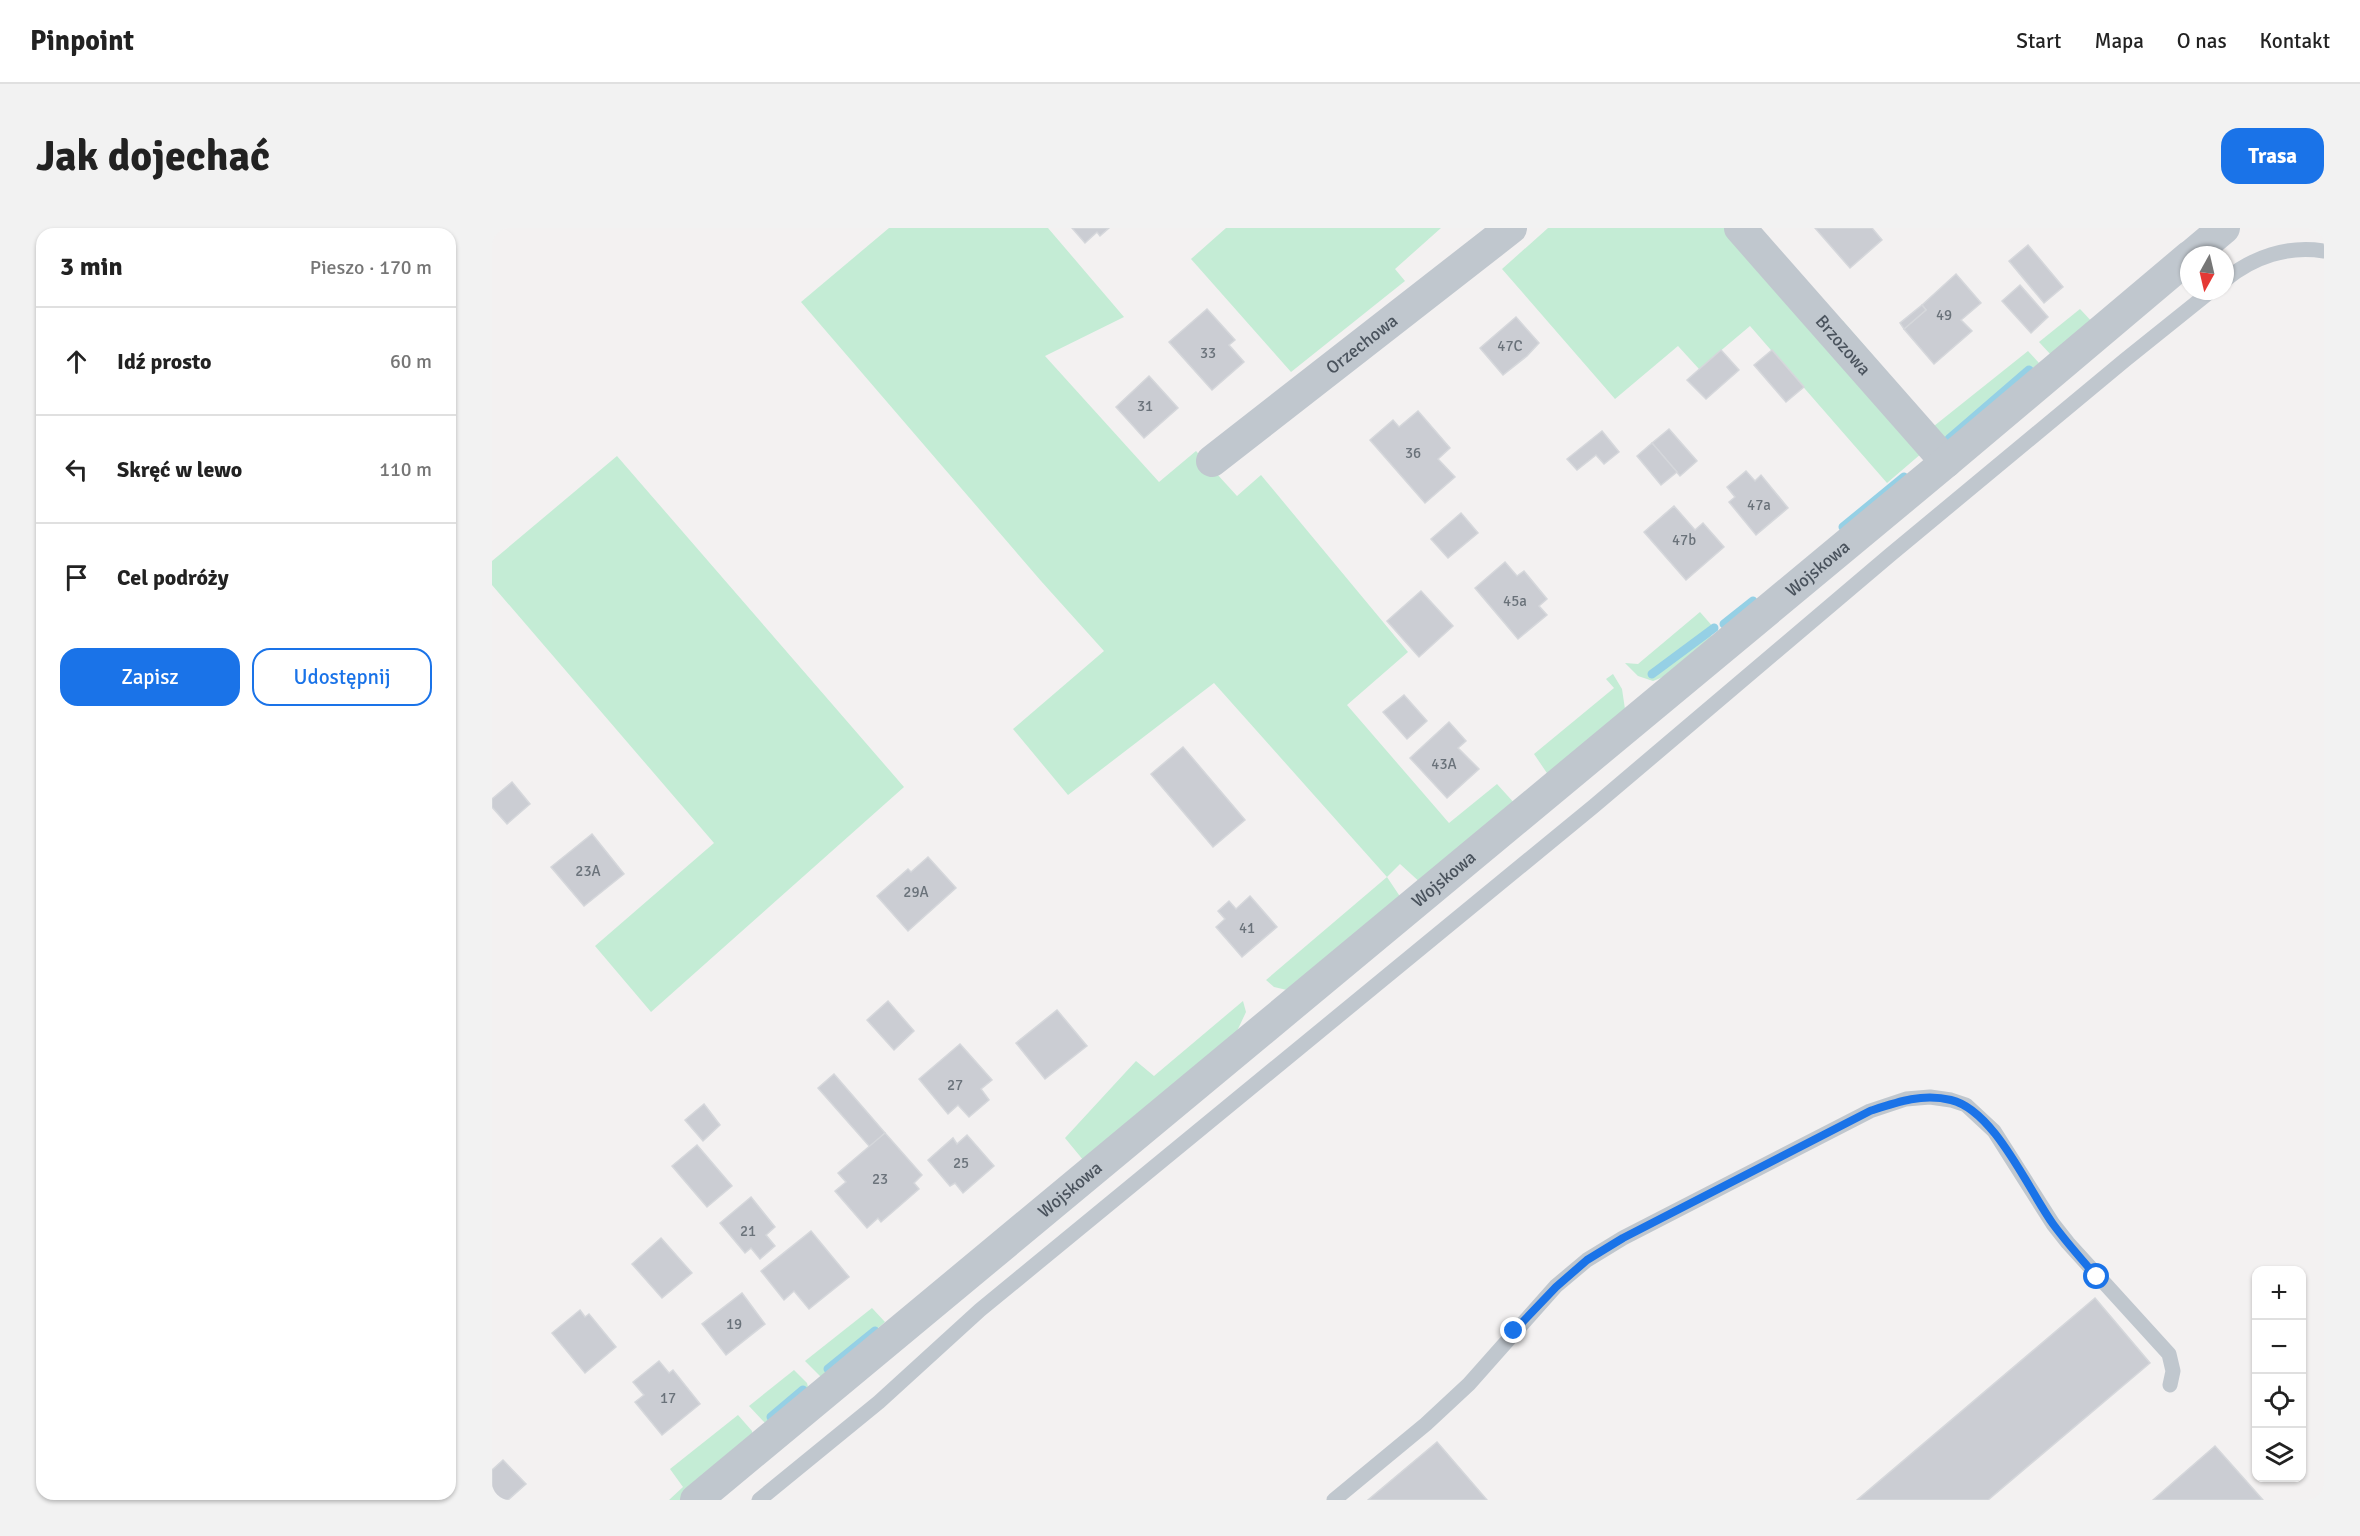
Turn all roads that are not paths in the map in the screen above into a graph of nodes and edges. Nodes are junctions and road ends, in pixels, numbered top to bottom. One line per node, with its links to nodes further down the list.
1 (1511, 228): 9 (street, Orzechowa)
2 (1740, 228): 10 (street, Brzozowa)
3 (2224, 228): 4 (street, Wojskowa)
4 (2202, 246)
5 (2324, 251): 7 (lane)
6 (2180, 264): 10 (street, Wojskowa)
7 (2234, 272)
8 (2200, 300): 13 (lane)
9 (1212, 461)
10 (1946, 462): 12 (street, Wojskowa)
11 (2170, 1385): 14 (lane)
12 (696, 1500)
13 (759, 1500)
14 (1334, 1500)

